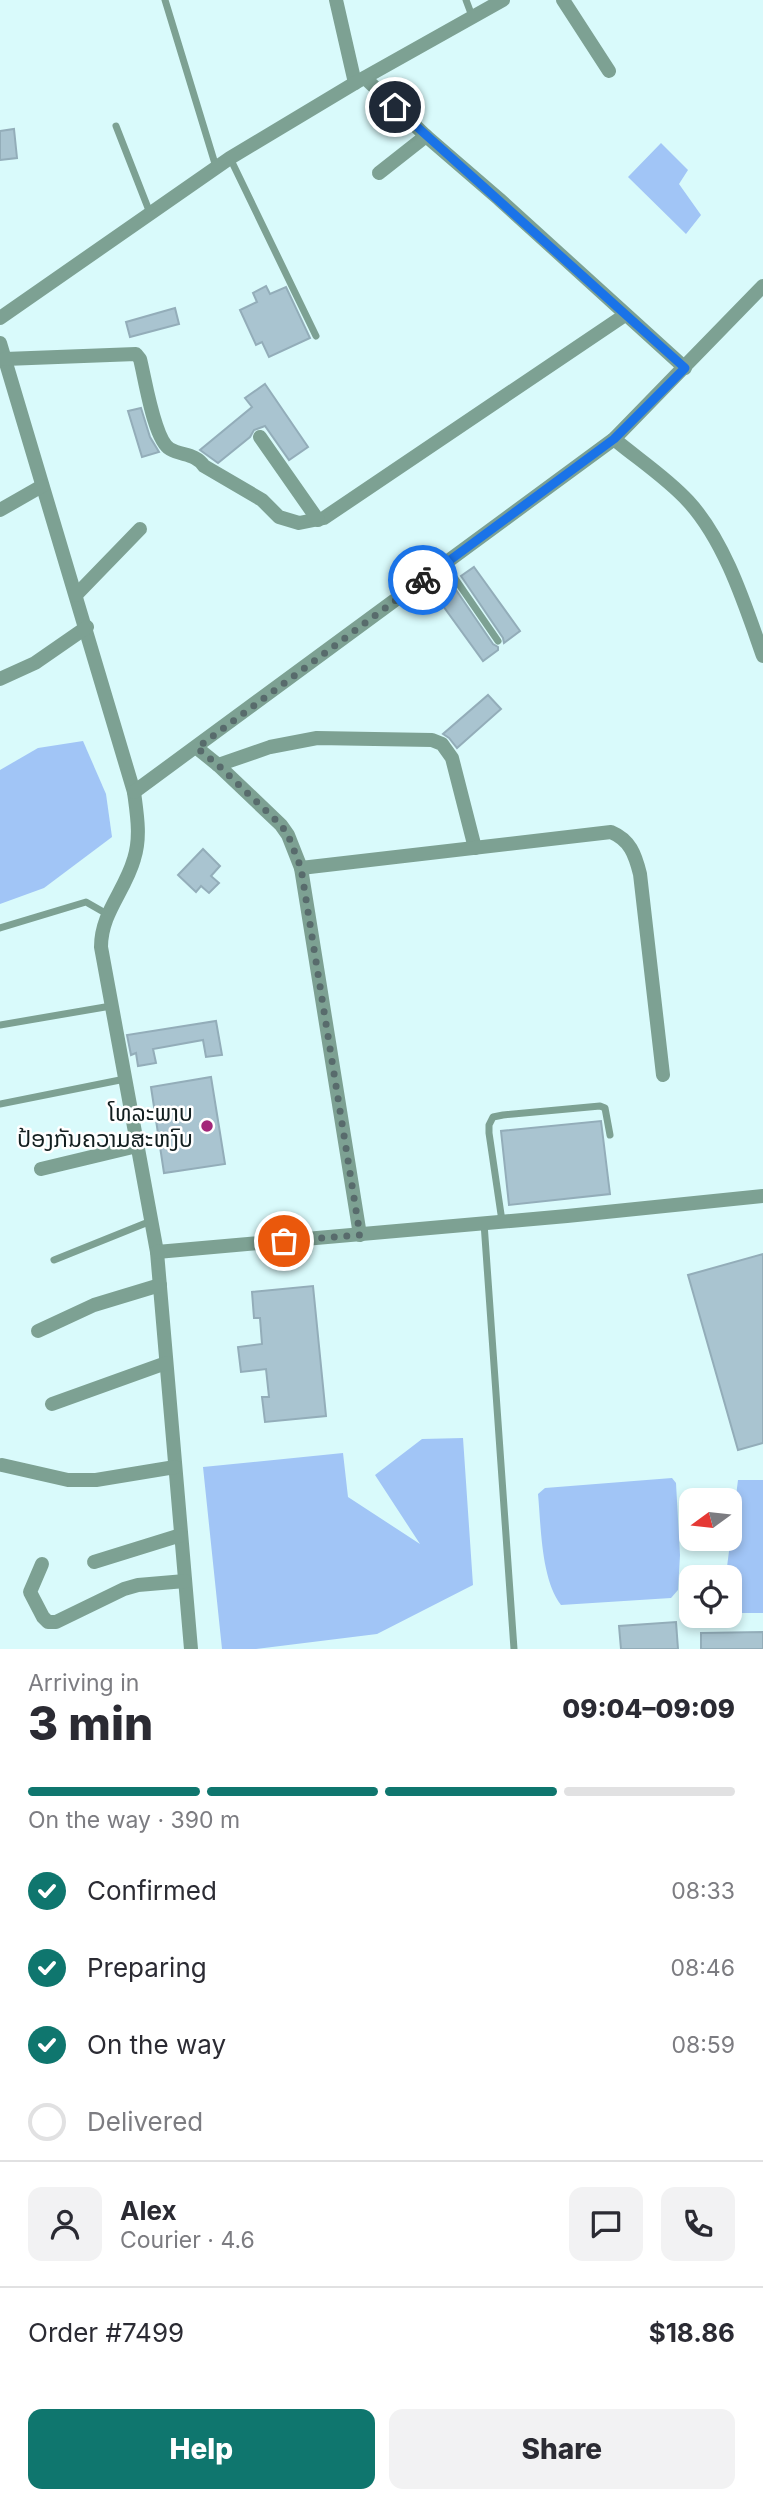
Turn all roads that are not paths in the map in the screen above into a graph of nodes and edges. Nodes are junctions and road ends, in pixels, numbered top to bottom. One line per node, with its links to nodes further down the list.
1 (165, 0): 12 (lane)
2 (337, 0): 8 (street)
3 (466, 0): 6 (lane)
4 (502, 0): 6 (street)
5 (563, 0): 7 (street)
6 (472, 17): 8 (street)
7 (609, 71)
8 (360, 80): 10 (street); 11 (street)
9 (116, 126): 14 (lane)
10 (426, 136): 13 (street); 16 (street)
11 (230, 158): 12 (street); 18 (lane)
12 (216, 168): 14 (street)
13 (379, 173)
14 (150, 214): 17 (street)
15 (763, 286): 21 (street)
16 (625, 315): 21 (street); 26 (street)
17 (0, 318)
18 (316, 336)
19 (0, 343): 20 (street)
20 (5, 359): 24 (street); 26 (street)
21 (685, 368): 23 (street)
22 (260, 437): 26 (street)
23 (614, 439): 28 (street); 32 (street)
24 (42, 486): 25 (street); 29 (street)
25 (0, 510)
26 (318, 520)
27 (139, 529): 29 (street)
28 (445, 564): 31 (lane); 34 (street)
29 (76, 595): 30 (street)
30 (87, 627): 33 (street); 36 (street)
31 (498, 641)
32 (763, 656)
33 (0, 679)
34 (197, 748): 35 (street); 36 (street)
35 (218, 765): 37 (street); 38 (street)
36 (134, 793): 39 (street)
37 (475, 848): 38 (street); 43 (street)
38 (301, 868): 53 (street)
39 (107, 914): 40 (lane); 41 (street)
40 (0, 928)
41 (111, 1006): 42 (lane); 44 (street)
42 (0, 1025)
43 (663, 1075)
44 (125, 1079): 45 (lane); 47 (street)
45 (0, 1104)
46 (610, 1135): 51 (lane)
47 (137, 1146): 48 (street); 50 (street)
48 (41, 1169)
49 (763, 1196): 51 (street)
50 (152, 1221): 54 (street); 55 (lane)
51 (502, 1221): 52 (street)
52 (484, 1222): 53 (street); 67 (lane)
53 (360, 1235): 54 (street)
54 (157, 1252): 56 (street)
55 (54, 1260)
56 (160, 1285): 57 (street); 58 (street)
57 (38, 1331)
58 (166, 1363): 59 (street); 61 (street)
59 (52, 1404)
60 (2, 1465): 61 (street)
61 (175, 1467): 62 (street)
62 (181, 1535): 63 (street); 65 (street)
63 (94, 1562)
64 (43, 1564): 65 (street)
65 (185, 1581): 66 (street)
66 (191, 1649)
67 (514, 1649)

